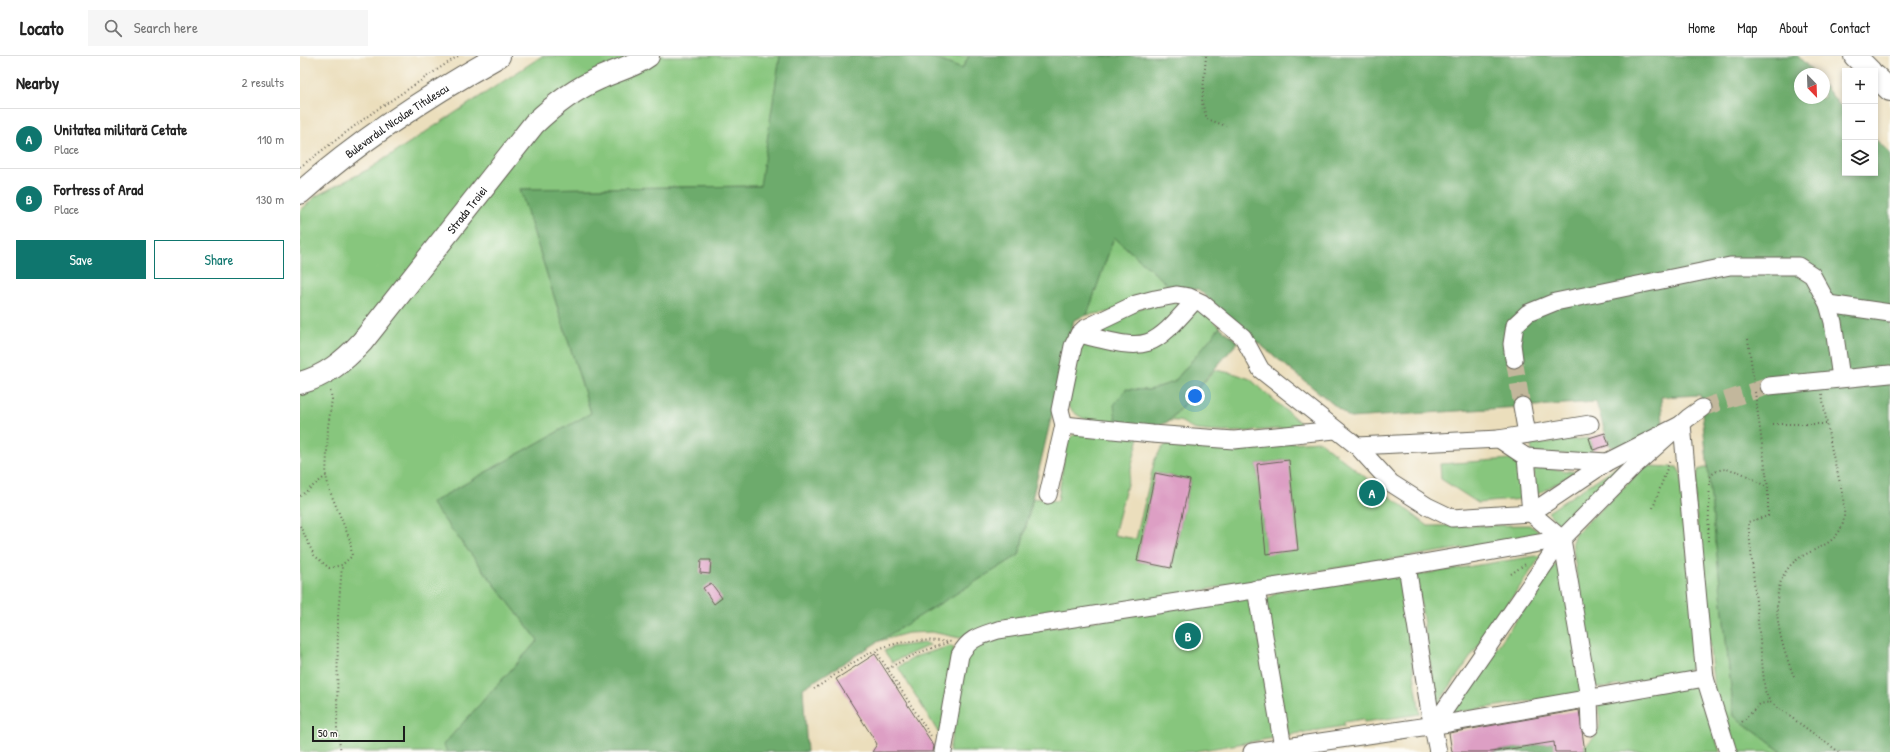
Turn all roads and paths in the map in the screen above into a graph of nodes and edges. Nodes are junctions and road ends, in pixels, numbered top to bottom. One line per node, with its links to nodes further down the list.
1 (472, 56): 10 (main road, Bulevardul Nicolae Titulescu)
2 (499, 56): 11 (main road, Bulevardul Nicolae Titulescu)
3 (648, 56): 18 (main road, Strada Troiei)
4 (1206, 56): 9 (path)
5 (1855, 56): 6 (main road)
6 (1867, 68)
7 (1878, 79): 8 (main road)
8 (1890, 90)
9 (1226, 126)
10 (300, 177)
11 (300, 193)
12 (1195, 300): 15 (lane); 15 (lane); 31 (lane)
13 (1828, 304): 14 (lane); 17 (lane); 20 (lane)
14 (1890, 313)
15 (1079, 334): 30 (lane)
16 (1748, 339): 39 (path)
17 (1514, 359)
18 (328, 372): 22 (main road, Strada Troiei); 38 (path)
19 (1890, 374): 20 (lane)
20 (1841, 378): 21 (lane)
21 (1819, 380): 23 (lane); 29 (path)
22 (300, 383)
23 (1770, 386)
24 (1522, 406): 32 (lane)
25 (1702, 408): 27 (lane)
26 (1590, 424): 32 (lane)
27 (1682, 424): 37 (lane); 45 (lane); 47 (lane)
28 (1774, 424): 29 (path)
29 (1826, 424): 55 (path)
30 (1064, 425): 31 (lane); 40 (lane)
31 (1335, 430): 34 (lane)
32 (1527, 434): 33 (lane)
33 (1499, 439): 34 (lane); 35 (lane)
34 (1357, 446): 43 (lane)
35 (1526, 457): 37 (lane); 43 (lane)
36 (1670, 459): 42 (path)
37 (1607, 462): 43 (lane)
38 (326, 476): 41 (path); 48 (path)
39 (1768, 488): 47 (path); 59 (path)
40 (1048, 495)
41 (300, 496)
42 (1653, 508)
43 (1531, 513): 45 (lane)
44 (300, 526): 48 (path)
45 (1562, 539): 46 (lane); 50 (lane); 58 (lane)
46 (1514, 548): 49 (lane); 50 (path)
47 (1694, 554): 56 (lane)
48 (342, 565): 65 (path)
49 (1407, 566): 51 (lane); 61 (lane)
50 (1534, 579): 61 (lane)
51 (1256, 589): 52 (lane); 64 (lane)
52 (959, 643): 53 (path); 54 (path); 63 (lane)
53 (876, 650): 54 (path); 57 (path)
54 (888, 669): 63 (path)
55 (1794, 676)
56 (1705, 678): 58 (lane); 68 (lane)
57 (814, 689)
58 (1590, 698): 61 (lane); 62 (lane)
59 (1770, 702): 60 (path); 69 (path)
60 (1742, 722)
61 (1434, 725): 64 (lane); 67 (lane)
62 (1590, 727)
63 (938, 746)
64 (1283, 747): 66 (lane)
65 (341, 752)
66 (1252, 752)
67 (1438, 752)
68 (1728, 752)
69 (1839, 752)

